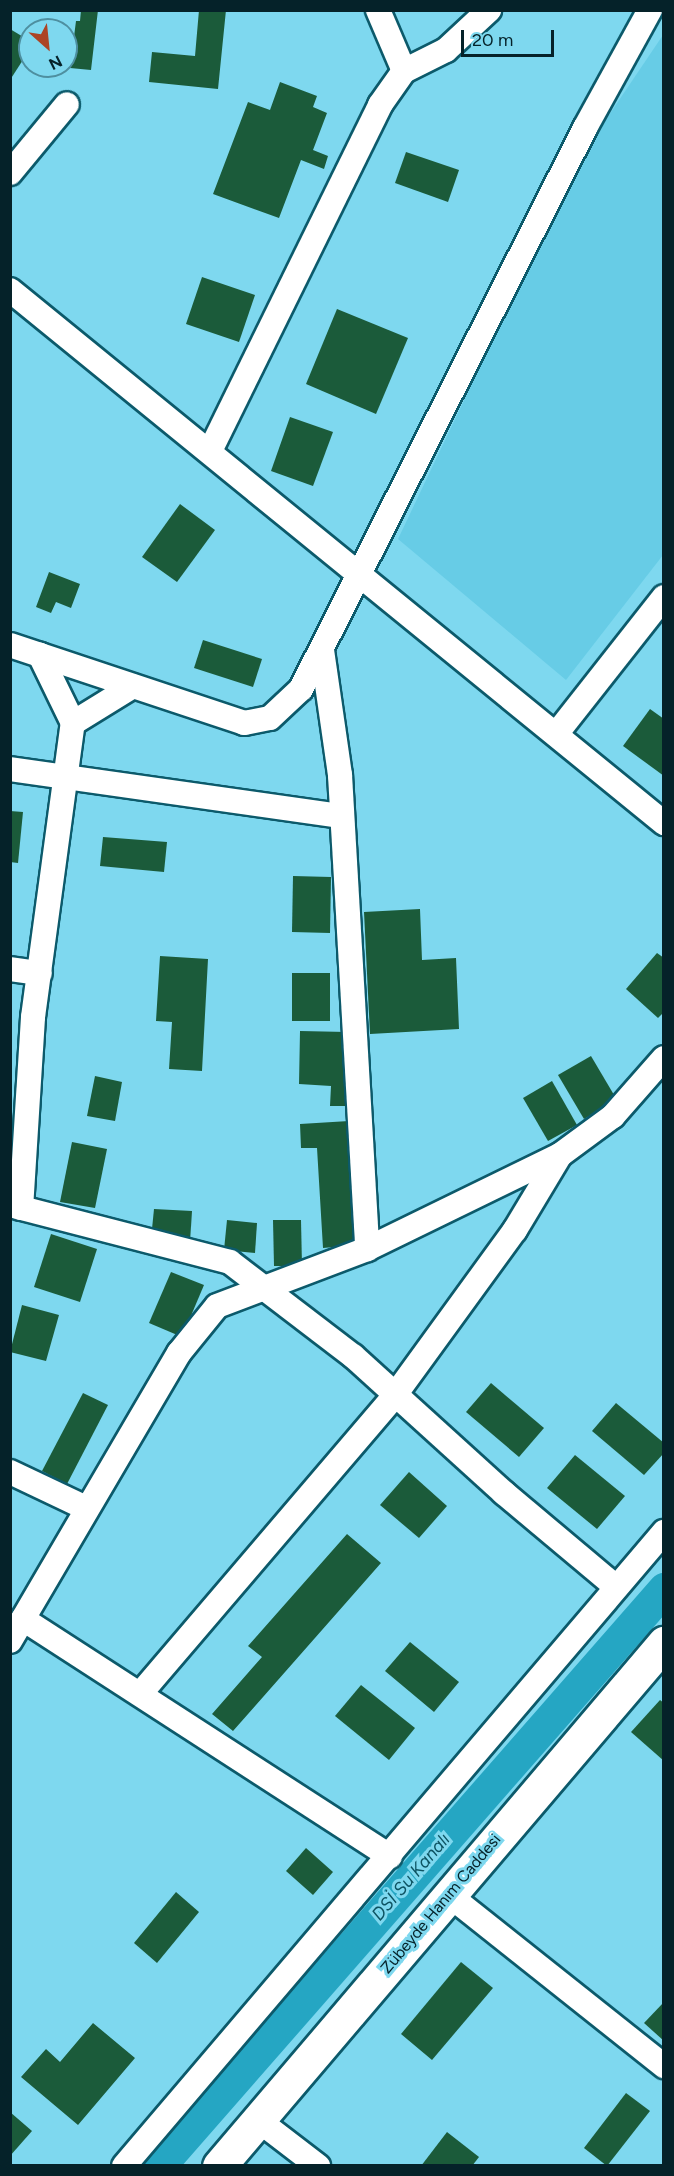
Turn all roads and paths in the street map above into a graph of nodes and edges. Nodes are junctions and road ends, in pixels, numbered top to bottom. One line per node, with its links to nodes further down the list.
1 (378, 10): 4 (street)
2 (489, 10): 4 (street)
3 (650, 10): 9 (street)
4 (404, 71): 8 (street)
5 (67, 104): 6 (street)
6 (10, 173)
7 (10, 290): 8 (street)
8 (210, 451): 9 (street)
9 (358, 574): 12 (street); 16 (street)
10 (663, 597): 16 (street)
11 (10, 645): 13 (street)
12 (322, 650): 14 (street); 19 (street)
13 (40, 655): 14 (street); 15 (street)
14 (133, 686): 15 (street)
15 (73, 723): 18 (street)
16 (557, 733): 20 (street)
17 (10, 769): 18 (street)
18 (63, 777): 19 (street); 22 (street)
19 (342, 816): 27 (street)
20 (663, 823)
21 (10, 969): 22 (street)
22 (40, 973): 23 (street)
23 (22, 1015): 26 (street)
24 (663, 1058): 25 (street)
25 (560, 1155): 27 (street); 29 (street)
26 (16, 1206): 28 (street)
27 (367, 1249): 28 (street)
28 (261, 1287): 29 (street); 31 (street)
29 (395, 1395): 33 (street); 37 (street)
30 (10, 1472): 31 (street)
31 (86, 1508): 34 (street)
32 (663, 1532): 33 (street)
33 (615, 1586): 38 (street)
34 (23, 1619): 35 (street); 37 (street)
35 (10, 1641)
36 (663, 1643): 39 (street, Zübeyde Hanım Caddesi)
37 (140, 1694): 38 (street)
38 (390, 1856): 42 (street)
39 (449, 1895): 40 (street); 41 (street, Zübeyde Hanım Caddesi)
40 (663, 2066)
41 (258, 2120): 43 (street, Zübeyde Hanım Caddesi); 44 (street)
42 (124, 2166)
43 (219, 2166)
44 (318, 2166)

